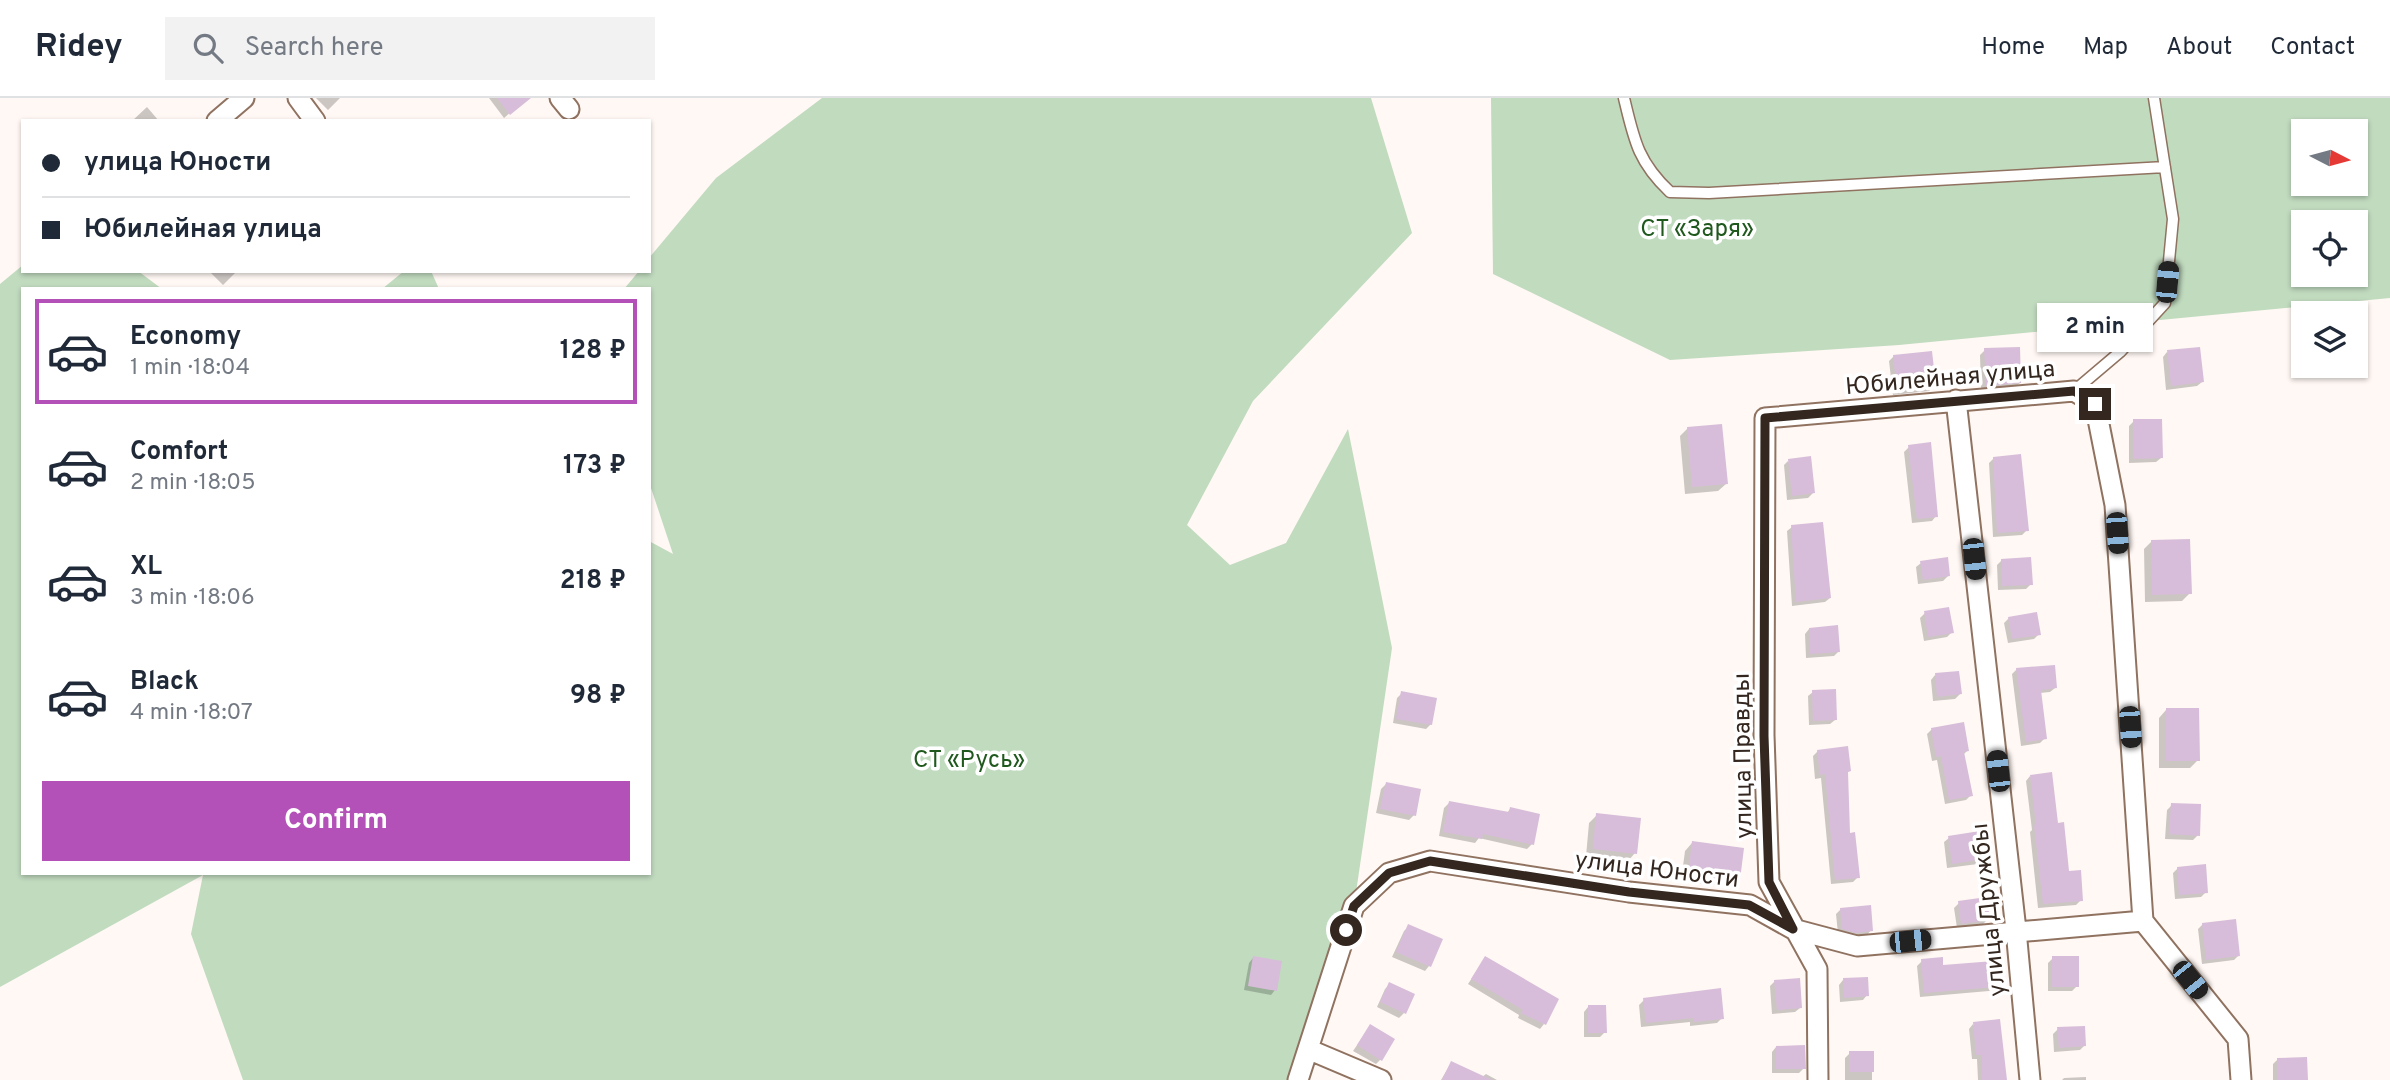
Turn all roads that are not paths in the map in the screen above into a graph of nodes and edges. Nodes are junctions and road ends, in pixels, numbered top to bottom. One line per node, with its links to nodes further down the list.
1 (244, 98): 5 (street)
2 (298, 98): 6 (street)
3 (1624, 98): 7 (lane)
4 (2154, 98): 7 (lane)
5 (219, 119)
6 (314, 119)
7 (2165, 167): 8 (lane)
8 (2074, 391): 9 (street, Юбилейная улица); 11 (street, Юбилейная улица)
9 (1956, 400): 10 (street, Юбилейная улица); 13 (street, улица Дружбы)
10 (1765, 418): 12 (street, улица Правды)
11 (2143, 921): 13 (street, улица Юности); 19 (street)
12 (1793, 929): 13 (street, улица Юности); 14 (street, улица Юности); 17 (street, улица Правды)
13 (2015, 930): 18 (street, улица Дружбы)
14 (1310, 1050): 15 (street, улица Юности); 16 (street)
15 (1298, 1080)
16 (1381, 1080)
17 (1818, 1080)
18 (2030, 1080)
19 (2241, 1080)

